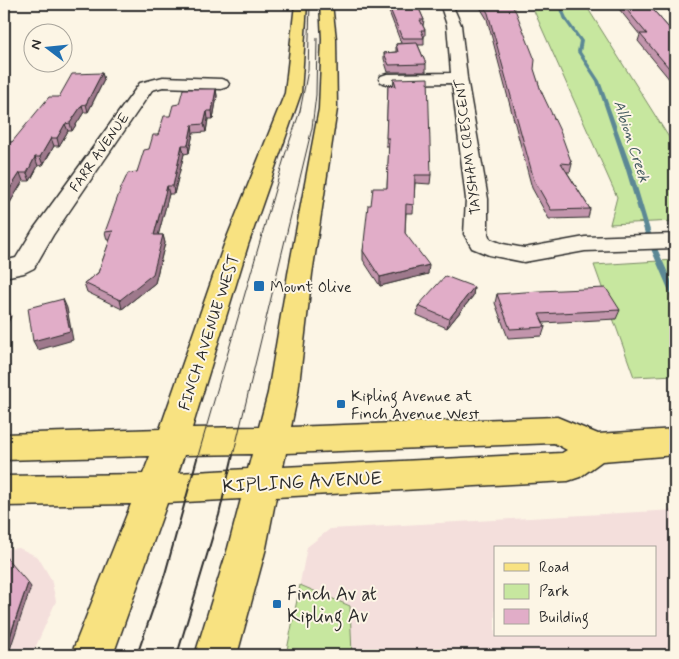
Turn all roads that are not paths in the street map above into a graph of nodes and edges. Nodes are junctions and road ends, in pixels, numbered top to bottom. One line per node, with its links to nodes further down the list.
1 (301, 4): 10 (main road, FINCH AVENUE WEST)
2 (326, 4): 9 (main road)
3 (446, 4): 4 (street, TAYSHAM CRESCENT)
4 (459, 78): 5 (street); 7 (street, TAYSHAM CRESCENT)
5 (387, 79)
6 (221, 84): 8 (street, FARR AVENUE)
7 (668, 242)
8 (4, 269)
9 (273, 440): 10 (main road); 13 (main road); 14 (main road)
10 (172, 442): 12 (main road); 15 (main road, FINCH AVENUE WEST)
11 (675, 442): 13 (main road)
12 (4, 448)
13 (595, 448): 14 (main road, KIPLING AVENUE)
14 (262, 482): 15 (main road, KIPLING AVENUE); 18 (main road)
15 (154, 489): 16 (main road, KIPLING AVENUE); 17 (main road, FINCH AVENUE WEST)
16 (4, 491)
17 (92, 655)
18 (216, 655)

